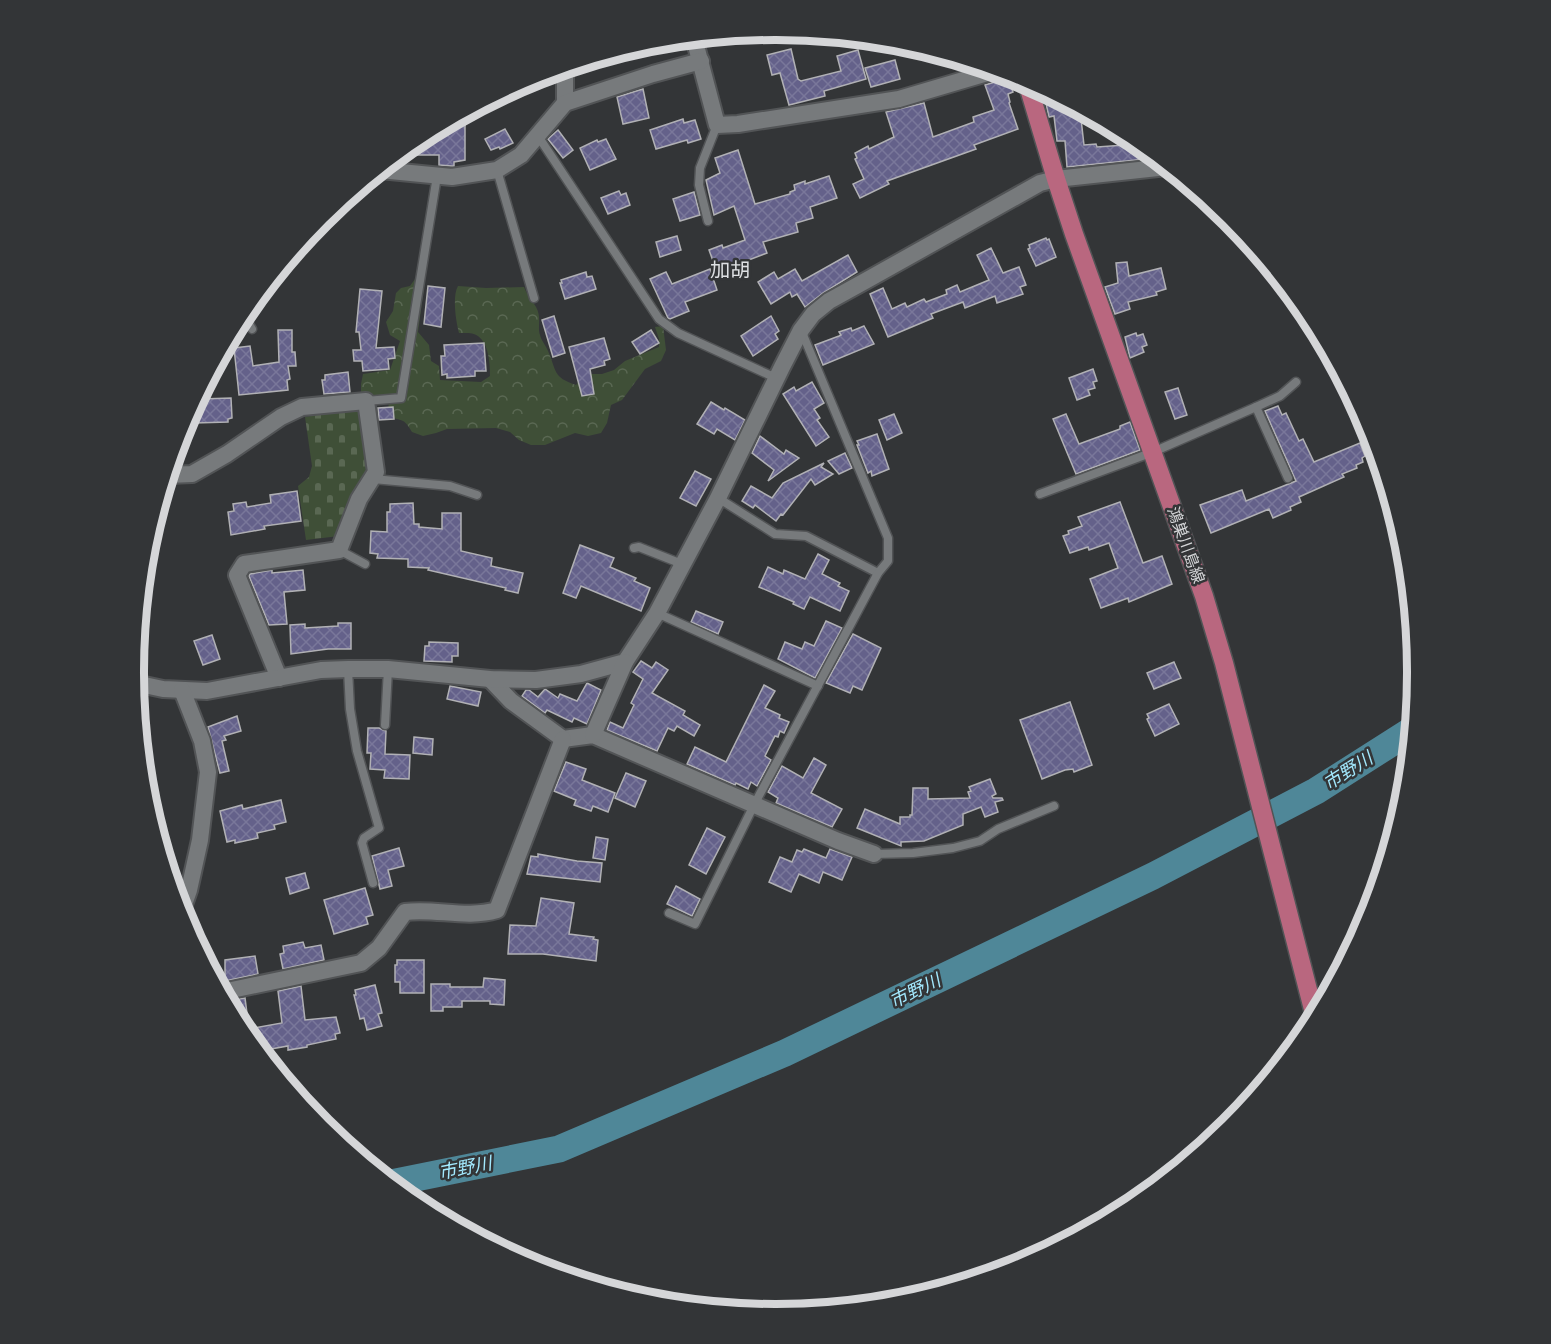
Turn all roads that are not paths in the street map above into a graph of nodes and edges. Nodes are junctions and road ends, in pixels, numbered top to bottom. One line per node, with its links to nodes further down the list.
1 (696, 46): 2 (street)
2 (701, 61): 6 (street); 7 (street)
3 (979, 74): 7 (street)
4 (565, 77): 6 (street)
5 (1031, 95): 13 (main road, 鴻巣川島線)
6 (565, 103): 8 (street)
7 (717, 125): 14 (lane)
8 (538, 136): 10 (street); 19 (lane)
9 (1156, 168): 13 (street)
10 (497, 170): 12 (street); 15 (lane)
11 (391, 171): 12 (street)
12 (437, 176): 21 (lane)
13 (1056, 179): 18 (street); 23 (main road, 鴻巣川島線)
14 (708, 221)
15 (534, 298)
16 (249, 323): 17 (lane)
17 (252, 328)
18 (801, 330): 19 (street); 34 (lane)
19 (776, 378): 29 (street)
20 (1296, 382): 22 (lane)
21 (366, 401): 24 (street); 26 (street)
22 (1256, 407): 23 (lane); 25 (lane)
23 (1153, 452): 27 (lane); 54 (main road, 鴻巣川島線)
24 (176, 475)
25 (1288, 478)
26 (373, 479): 28 (lane); 31 (street)
27 (1040, 494)
28 (477, 495)
29 (718, 498): 33 (street); 34 (lane)
30 (634, 548): 33 (lane)
31 (339, 550): 32 (lane); 39 (street)
32 (365, 564)
33 (682, 564): 35 (street)
34 (878, 573): 42 (lane)
35 (657, 613): 36 (street); 42 (lane)
36 (625, 662): 40 (street); 45 (street)
37 (348, 669): 38 (street); 39 (street); 50 (lane)
38 (388, 669): 40 (street); 44 (lane)
39 (279, 678): 43 (street)
40 (490, 679): 46 (street)
41 (144, 685): 43 (street)
42 (818, 686): 47 (lane)
43 (182, 690): 51 (street)
44 (386, 725)
45 (593, 735): 46 (street); 47 (street)
46 (563, 738): 53 (street)
47 (754, 805): 49 (street); 52 (lane)
48 (1054, 806): 49 (lane)
49 (874, 854)
50 (373, 883)
51 (186, 898)
52 (669, 913)
53 (230, 990)
54 (1313, 1004)

